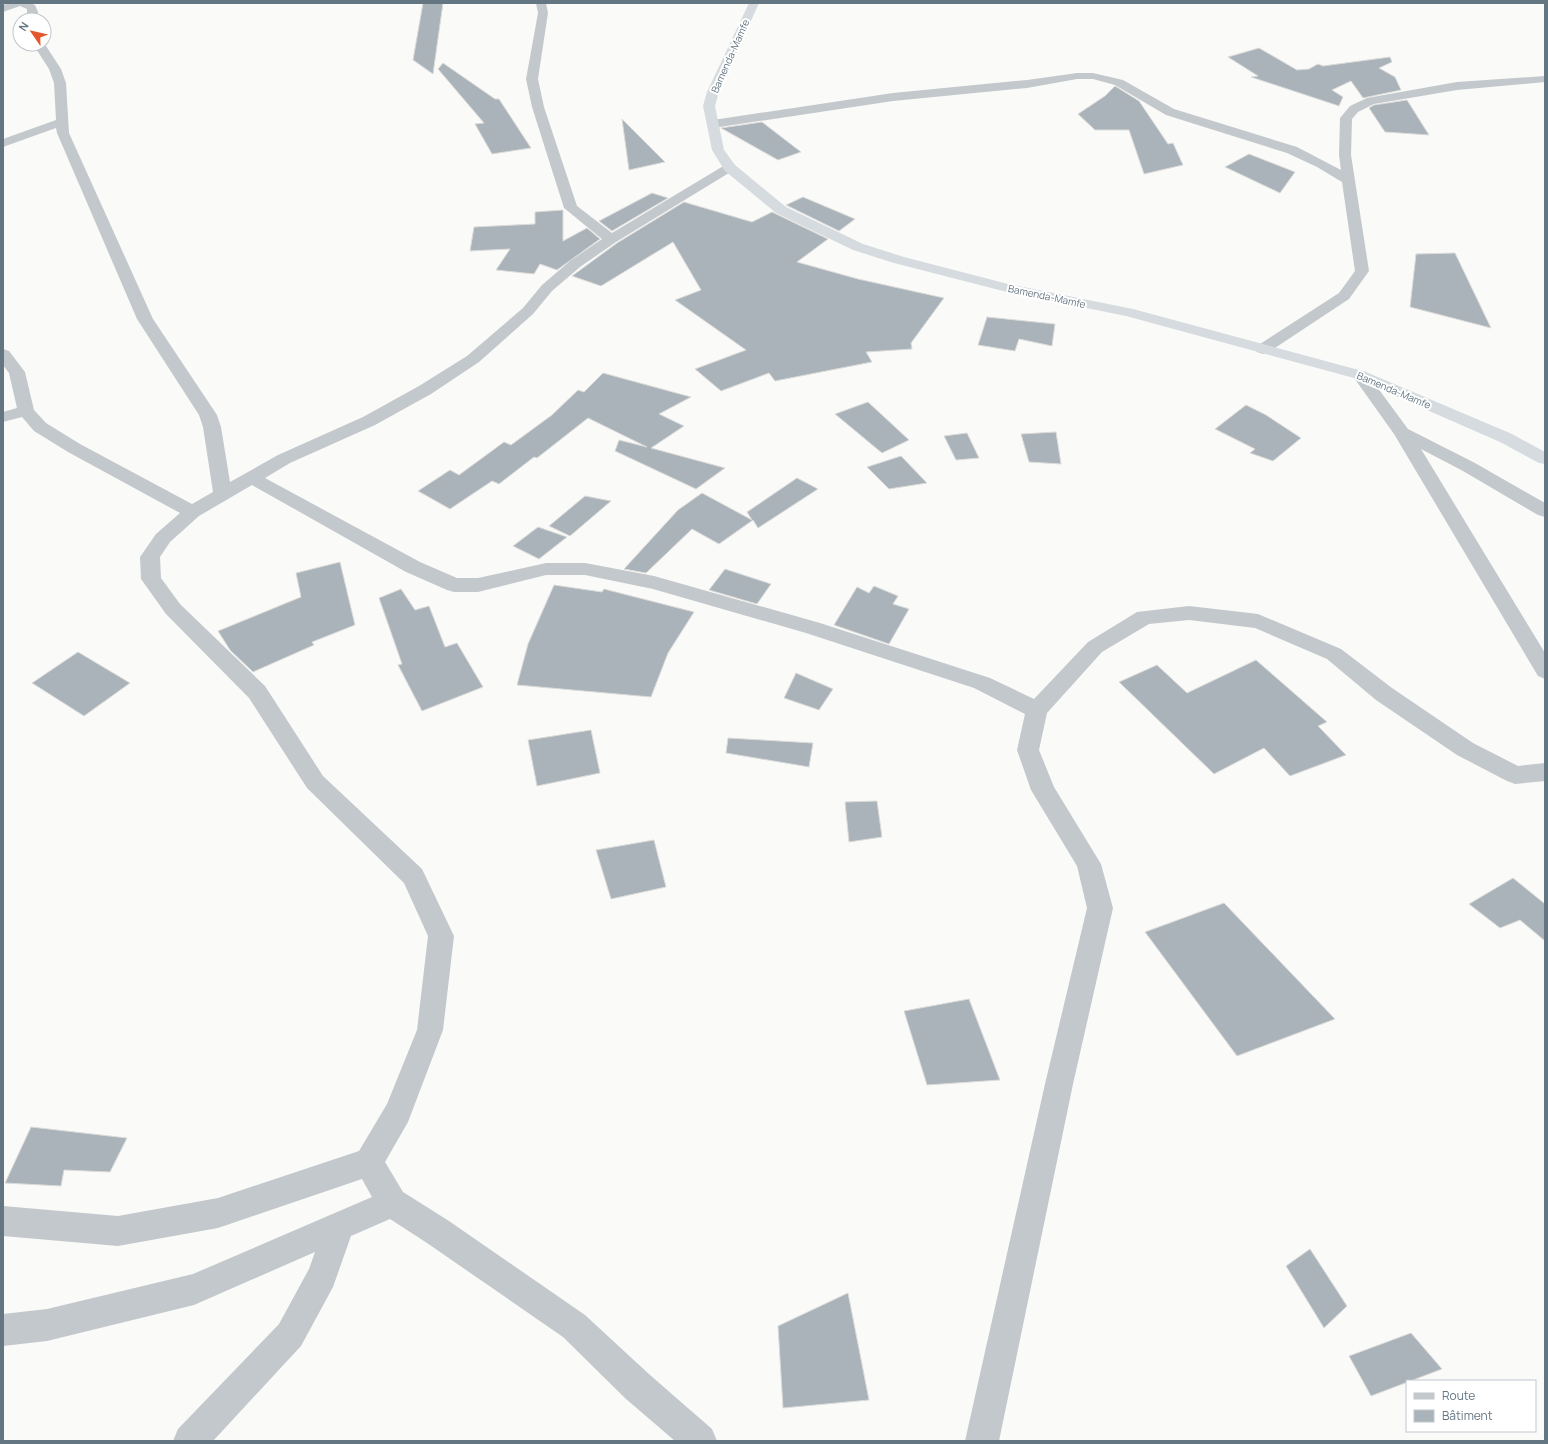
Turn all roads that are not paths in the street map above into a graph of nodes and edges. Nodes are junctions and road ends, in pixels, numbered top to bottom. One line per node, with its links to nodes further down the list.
1 (20, 3): 4 (street); 5 (street)
2 (541, 3): 13 (street)
3 (754, 3): 9 (highway, Bamenda-Mamfe)
4 (3, 9)
5 (33, 12)
6 (44, 52): 8 (street)
7 (1545, 79): 12 (street)
8 (62, 122): 10 (street); 24 (street)
9 (713, 124): 11 (highway, Bamenda-Mamfe); 12 (street)
10 (3, 143)
11 (730, 168): 13 (street); 14 (highway, Bamenda-Mamfe)
12 (1348, 180): 14 (street)
13 (611, 239): 23 (street)
14 (1263, 349): 16 (highway, Bamenda-Mamfe)
15 (3, 354): 17 (street)
16 (1360, 375): 19 (street); 20 (highway, Bamenda-Mamfe)
17 (26, 411): 18 (street); 26 (street)
18 (3, 416)
19 (1402, 433): 25 (street); 27 (street)
20 (1506, 438): 21 (street); 22 (highway, Bamenda-Mamfe)
21 (1545, 451)
22 (1545, 459)
23 (252, 478): 24 (street); 28 (street)
24 (223, 495): 26 (street)
25 (1545, 511)
26 (192, 512): 30 (street)
27 (1545, 671)
28 (1037, 710): 29 (street); 37 (street)
29 (1545, 772)
30 (369, 1162): 31 (street); 32 (street)
31 (392, 1203): 33 (street); 36 (street)
32 (3, 1220)
33 (339, 1226): 34 (street); 35 (street)
34 (3, 1330)
35 (190, 1441)
36 (700, 1441)
37 (982, 1441)

